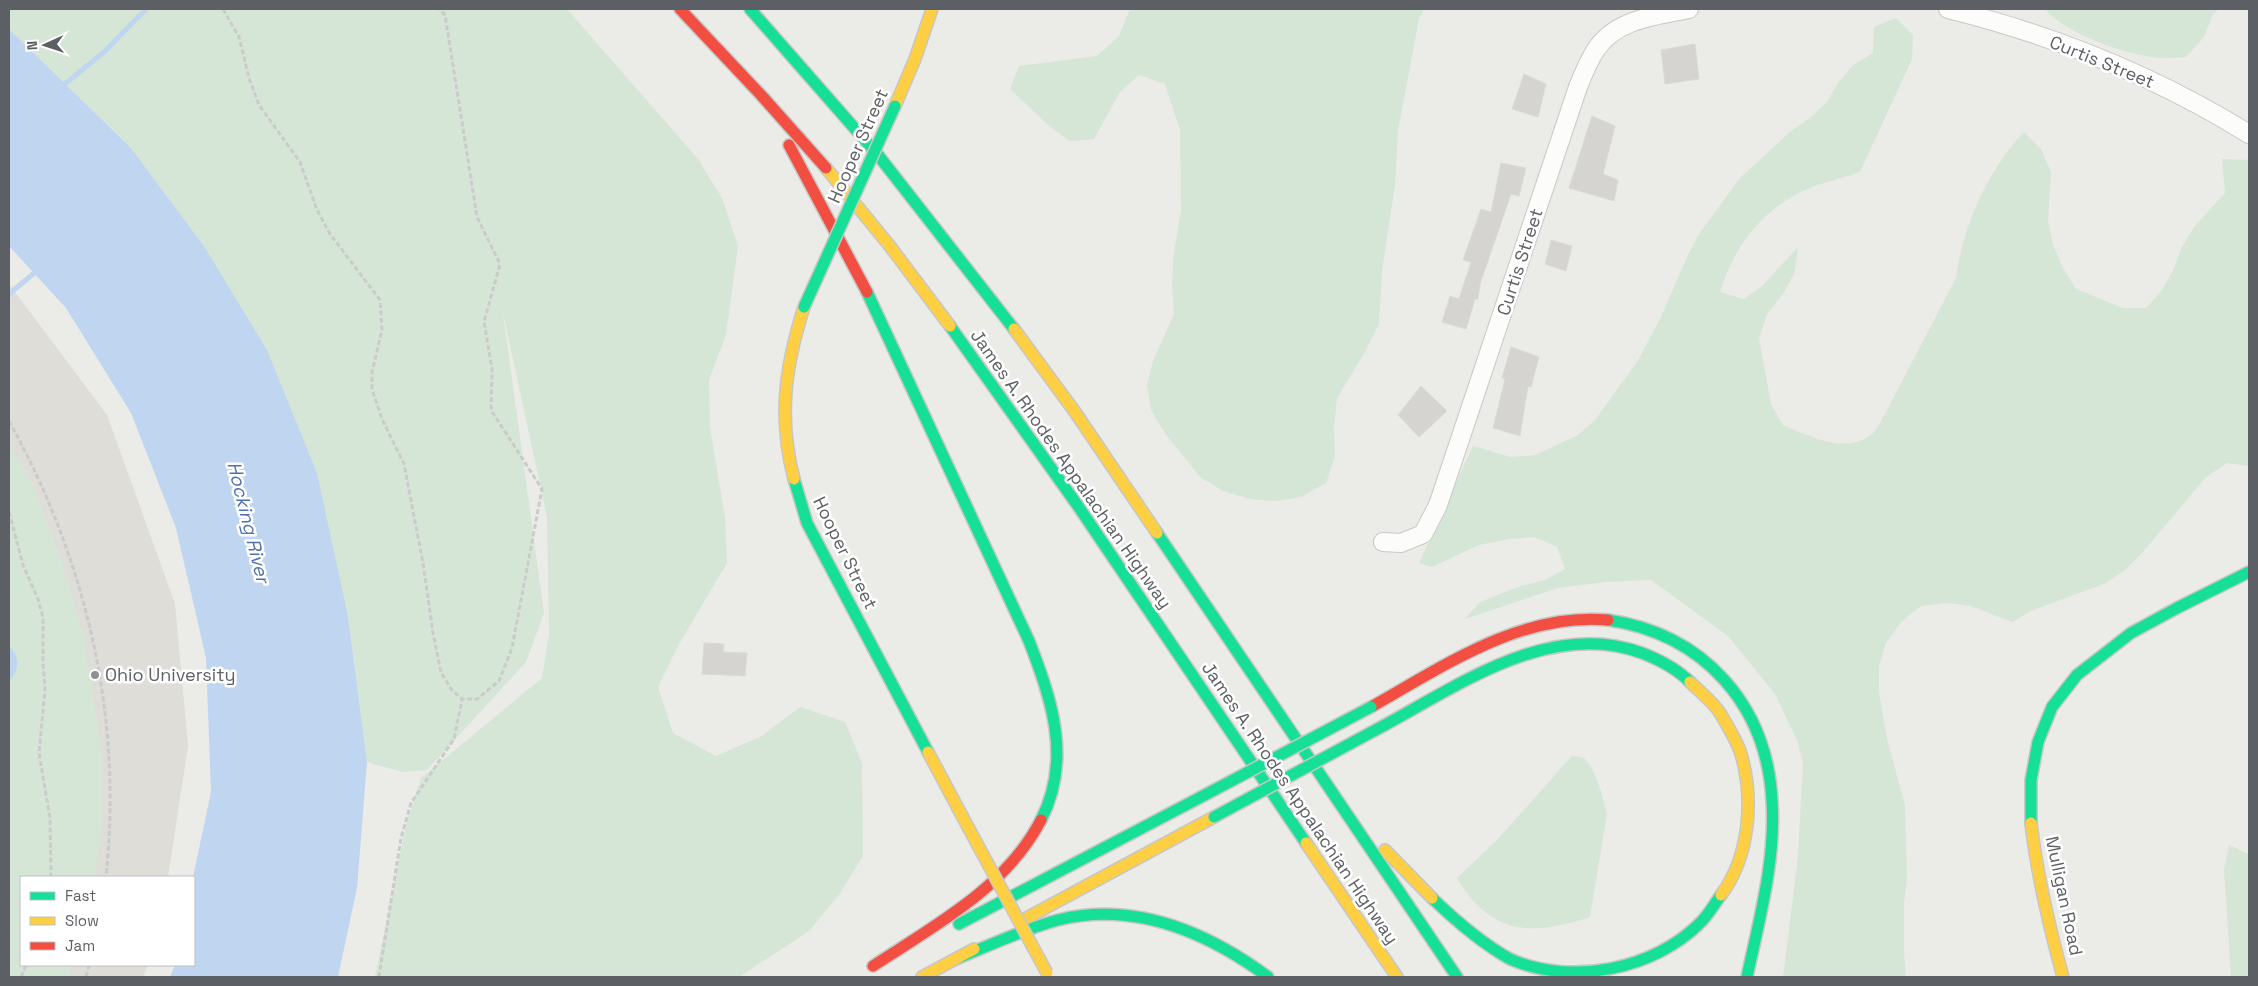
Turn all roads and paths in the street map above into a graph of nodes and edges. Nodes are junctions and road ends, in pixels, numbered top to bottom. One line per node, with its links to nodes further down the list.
1 (223, 9): 14 (path)
2 (439, 9): 14 (path)
3 (680, 9): 8 (main road, James A. Rhodes Appalachian Highway)
4 (750, 9): 15 (main road, James A. Rhodes Appalachian Highway)
5 (932, 9): 21 (main road, Hooper Street, bridge)
6 (1689, 9): 12 (street, Curtis Street)
7 (1948, 9): 9 (street, Curtis Street)
8 (765, 100): 19 (main road); 25 (main road, James A. Rhodes Appalachian Highway)
9 (2249, 134)
10 (9, 422): 17 (path)
11 (9, 512): 16 (path)
12 (1383, 542)
13 (2249, 572): 28 (main road, Mulligan Road)
14 (462, 699): 22 (path)
15 (1340, 806): 18 (main road, bridge); 26 (main road, James A. Rhodes Appalachian Highway)
16 (51, 876)
17 (106, 876)
18 (958, 958): 23 (main road); 24 (main road)
19 (873, 966): 20 (main road); 27 (main road, bridge)
20 (860, 974)
21 (1048, 975)
22 (379, 977)
23 (922, 977)
24 (1268, 977)
25 (1396, 977)
26 (1457, 977)
27 (1746, 977)
28 (2063, 977)

